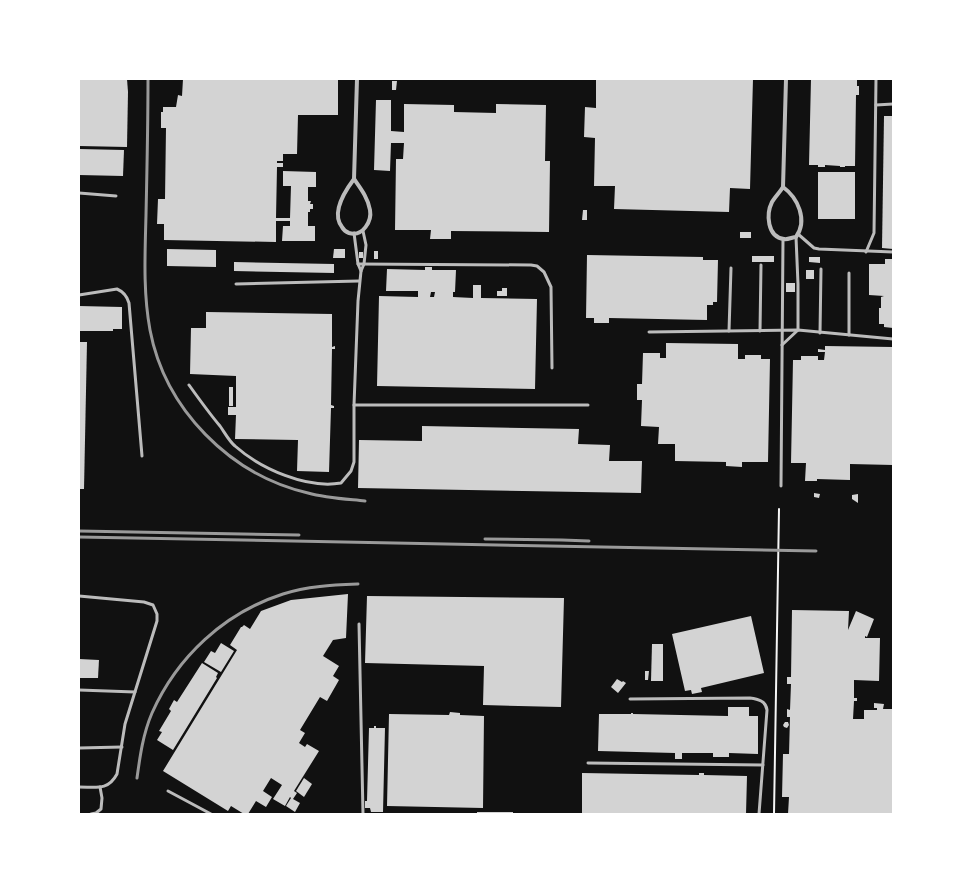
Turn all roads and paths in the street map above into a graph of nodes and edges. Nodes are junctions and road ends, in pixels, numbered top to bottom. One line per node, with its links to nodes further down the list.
1 (357, 79): 6 (street)
2 (786, 79): 7 (street)
3 (876, 79): 5 (lane)
4 (893, 104): 5 (lane)
5 (876, 105): 14 (lane)
6 (354, 179): 10 (street); 11 (street)
7 (783, 187): 12 (street); 13 (street)
8 (79, 193): 9 (lane)
9 (116, 196)
10 (363, 230): 11 (street); 17 (lane)
11 (354, 233): 16 (lane)
12 (797, 235): 13 (street); 14 (lane); 28 (lane)
13 (784, 239): 27 (lane)
14 (866, 252): 15 (lane)
15 (893, 252)
16 (358, 264): 17 (lane); 21 (lane)
17 (364, 264): 21 (lane); 35 (lane)
18 (761, 265): 26 (lane)
19 (731, 268): 29 (lane)
20 (820, 269): 31 (lane)
21 (360, 271): 23 (lane)
22 (849, 273): 32 (lane)
23 (359, 281): 24 (lane); 38 (lane)
24 (236, 284)
25 (79, 295): 39 (lane)
26 (760, 330): 27 (lane); 29 (lane)
27 (782, 330): 28 (lane); 34 (lane)
28 (798, 330): 31 (lane); 34 (lane)
29 (729, 331): 30 (lane)
30 (649, 332)
31 (820, 333): 32 (lane)
32 (849, 335): 33 (lane)
33 (893, 339)
34 (782, 345): 40 (lane)
35 (552, 368)
36 (188, 385): 38 (lane)
37 (588, 404): 38 (lane)
38 (354, 405)
39 (142, 456)
40 (780, 486)
41 (779, 509): 58 (path)
42 (79, 596): 45 (lane)
43 (359, 624): 56 (lane)
44 (79, 690): 45 (lane)
45 (135, 692): 47 (lane)
46 (630, 699): 50 (lane)
47 (122, 747): 48 (lane); 52 (lane)
48 (79, 748)
49 (588, 763): 50 (lane)
50 (763, 765): 57 (lane)
51 (79, 787): 52 (lane)
52 (100, 787): 54 (lane)
53 (168, 791): 55 (lane)
54 (91, 814)
55 (211, 814)
56 (363, 814)
57 (759, 814)
58 (774, 814)

